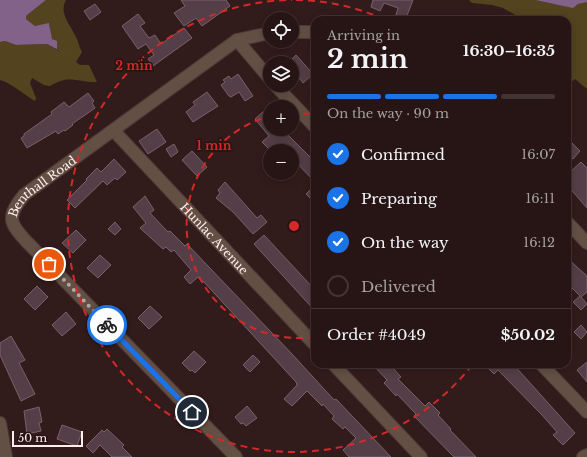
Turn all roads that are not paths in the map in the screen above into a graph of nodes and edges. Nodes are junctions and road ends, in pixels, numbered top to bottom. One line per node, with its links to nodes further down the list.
1 (299, 32): 2 (street)
2 (311, 32)
3 (263, 34): 4 (street, Benthall Road)
4 (236, 40): 5 (street); 8 (street, Benthall Road)
5 (263, 71)
6 (282, 92): 7 (street)
7 (311, 123)
8 (114, 131): 11 (street, Hunlac Avenue); 18 (street, Benthall Road)
9 (571, 226): 10 (street)
10 (587, 243)
11 (311, 341)
12 (337, 368): 19 (street)
13 (545, 368): 14 (street)
14 (587, 412)
15 (0, 422): 17 (street)
16 (587, 455): 20 (street)
17 (6, 457)
18 (236, 457)
19 (421, 457)
20 (584, 457)

